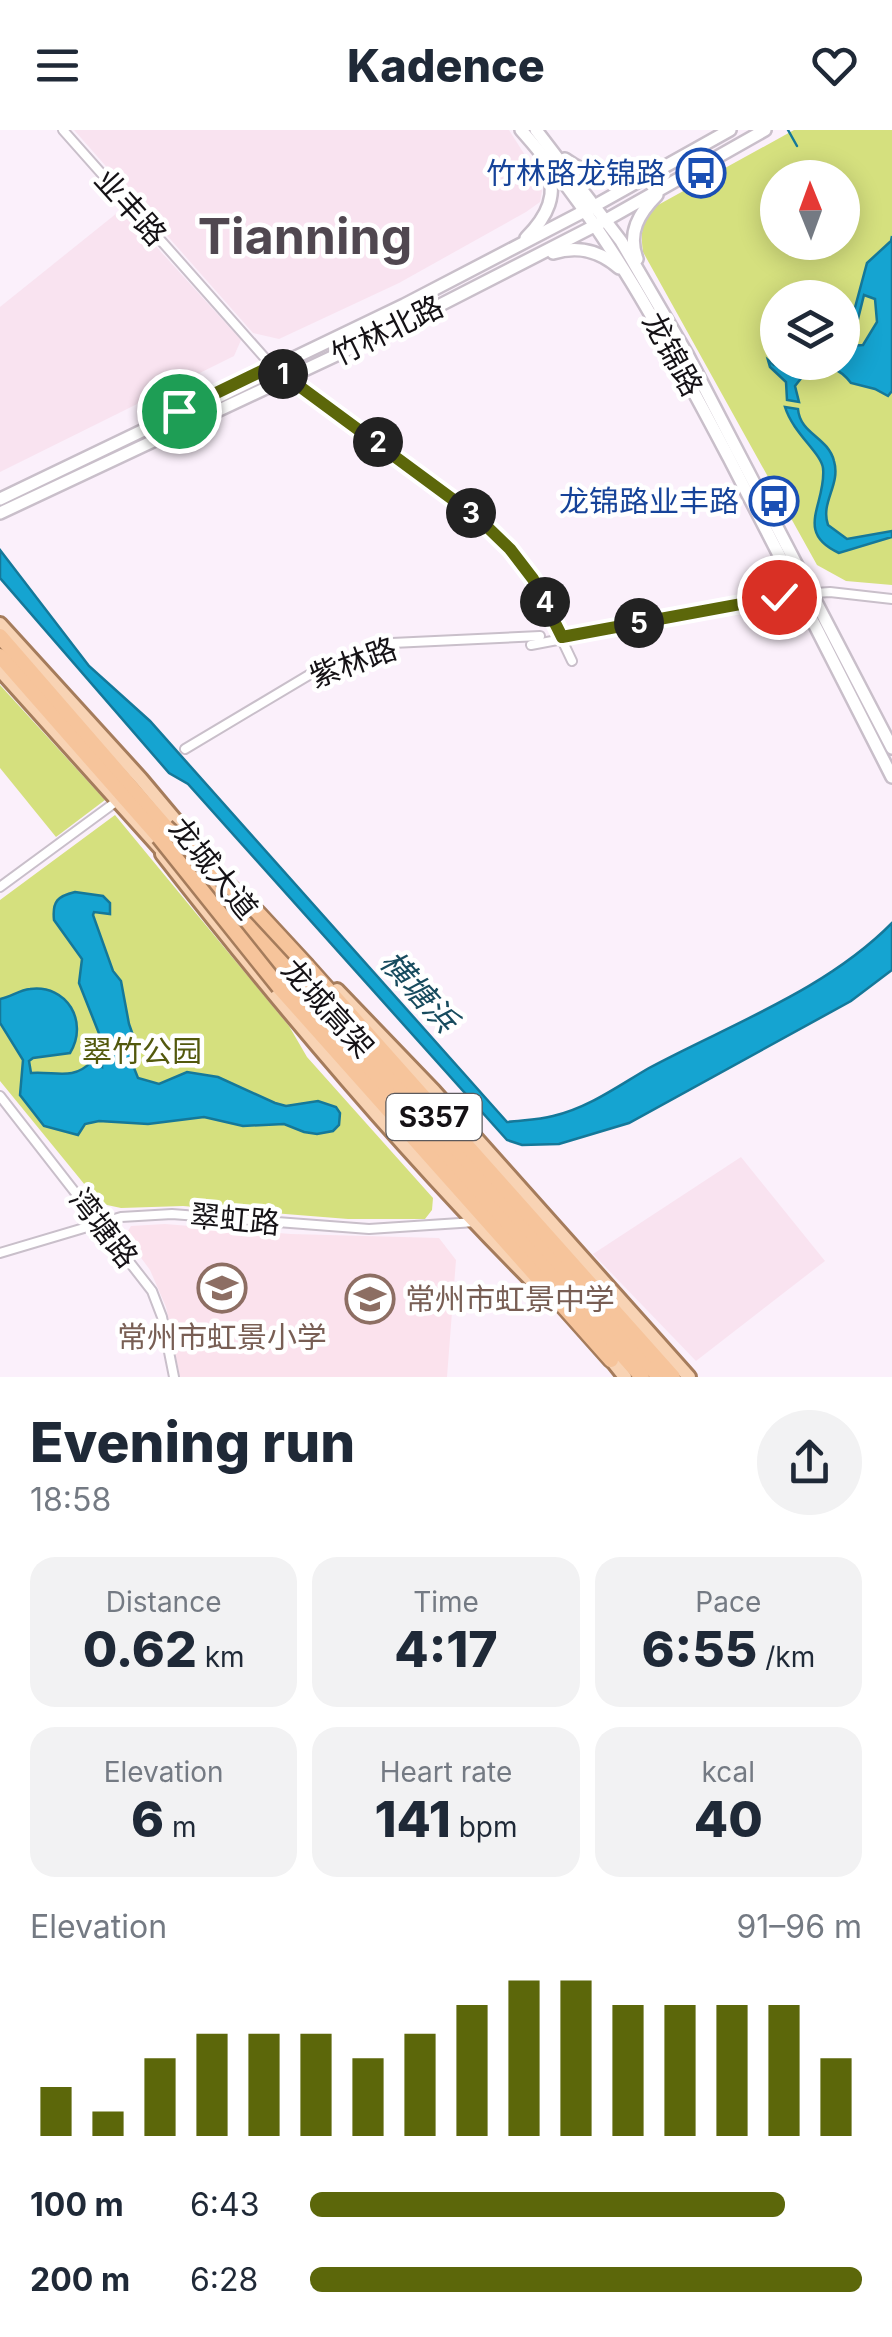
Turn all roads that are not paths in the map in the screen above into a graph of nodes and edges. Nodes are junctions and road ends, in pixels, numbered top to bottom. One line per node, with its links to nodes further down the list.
1 (63, 130): 14 (street, 业丰路)
2 (521, 130): 5 (main road, 龙锦路)
3 (730, 130): 7 (main road, 竹林北路)
4 (765, 130): 8 (main road, 竹林北路)
5 (533, 135): 6 (main road, 龙锦路); 9 (main road, 龙锦路); 11 (main road)
6 (550, 146): 7 (main road); 9 (main road, 龙锦路)
7 (677, 160): 9 (main road, 竹林北路)
8 (667, 186): 10 (main road, 竹林北路); 13 (main road)
9 (590, 208): 10 (main road, 龙锦路); 11 (main road, 竹林北路)
10 (601, 222): 12 (main road, 竹林北路); 13 (main road, 龙锦路)
11 (513, 249): 14 (main road, 竹林北路)
12 (521, 264): 13 (main road); 15 (main road, 竹林北路)
13 (642, 286): 18 (main road, 龙锦路)
14 (272, 366): 15 (street, 业丰路); 16 (main road, 竹林北路)
15 (288, 378): 17 (main road, 竹林北路); 23 (street, 业丰路)
16 (0, 498)
17 (0, 514)
18 (806, 593): 19 (street); 23 (street); 28 (main road); 30 (main road)
19 (892, 598)
20 (0, 624): 33 (main road, 龙城大道 / S357)
21 (0, 636): 32 (highway, 龙城高架)
22 (540, 636): 29 (street, 紫林路)
23 (562, 637): 24 (street); 26 (street, 业丰路)
24 (532, 645)
25 (0, 656): 32 (highway, 龙城高架)
26 (572, 661)
27 (0, 670): 31 (main road, 龙城大道 / S357)
28 (892, 748)
29 (185, 749)
30 (892, 777)
31 (117, 801): 32 (main road, 龙城大道 / S357); 34 (street)
32 (158, 834): 37 (main road); 39 (main road, 龙城大道 / S357); 39 (highway, bridge); 42 (highway, 龙城高架, bridge); 43 (highway, 龙城高架, bridge); 44 (highway, bridge)
33 (203, 852): 44 (main road, 龙城大道 / S357); 45 (main road)
34 (0, 887)
35 (0, 1096): 36 (street, 湾塘路)
36 (100, 1222): 37 (street, 翠虹路); 38 (street, 翠虹路); 40 (street, 湾塘路)
37 (475, 1222): 39 (main road)
38 (0, 1253)
39 (612, 1360): 41 (main road, 龙城大道 / S357)
40 (174, 1377)
41 (625, 1377)
42 (642, 1377)
43 (659, 1377)
44 (672, 1377)
45 (688, 1377)

